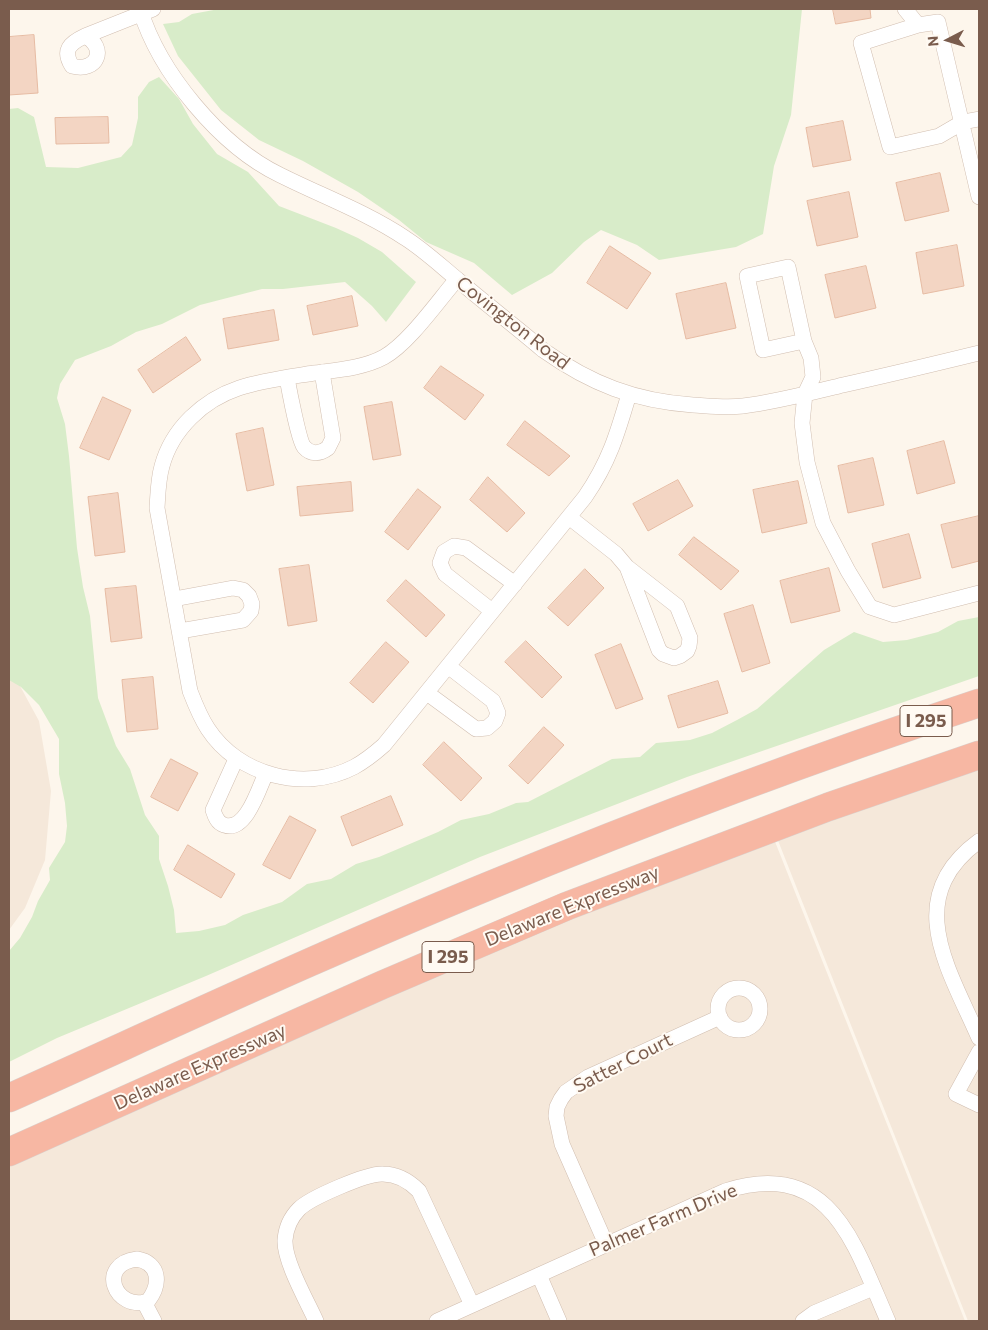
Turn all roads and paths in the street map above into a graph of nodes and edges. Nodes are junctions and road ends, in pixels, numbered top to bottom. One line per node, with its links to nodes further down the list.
1 (904, 9): 3 (street)
2 (145, 10): 4 (street, Covington Road); 8 (street, Covington Road)
3 (918, 25): 6 (street); 6 (street)
4 (85, 36)
5 (979, 119): 6 (street)
6 (963, 122): 7 (street)
7 (979, 197)
8 (457, 279): 11 (street); 13 (street, Covington Road)
9 (804, 341): 9 (street); 14 (street)
10 (979, 353): 14 (street, Covington Road)
11 (322, 372): 12 (street); 12 (street)
12 (287, 378): 19 (street)
13 (629, 394): 14 (street, Covington Road); 15 (street)
14 (805, 394): 18 (street)
15 (569, 517): 16 (street); 17 (street)
16 (627, 567): 16 (street)
17 (515, 584): 20 (street); 20 (street)
18 (979, 593)
19 (174, 599): 21 (street); 21 (street)
20 (492, 611): 22 (street)
21 (180, 631): 26 (street)
22 (448, 666): 23 (street); 23 (street)
23 (427, 693): 27 (street)
24 (979, 703): 32 (highway, I 295)
25 (979, 755): 34 (highway, Delaware Expressway / I 295)
26 (236, 759): 27 (street); 27 (street)
27 (266, 773)
28 (979, 841): 30 (street)
29 (720, 1017): 35 (street, Satter Court)
30 (979, 1038)
31 (979, 1052): 33 (street)
32 (9, 1098)
33 (979, 1106)
34 (9, 1152)
35 (606, 1244): 36 (street, Palmer Farm Drive); 37 (street, Palmer Farm Drive)
36 (539, 1275): 39 (street, Palmer Farm Drive); 43 (street)
37 (873, 1288): 44 (street); 45 (street, Palmer Farm Drive)
38 (144, 1302): 40 (street)
39 (472, 1305): 41 (street); 42 (street, Palmer Farm Drive)
40 (154, 1321)
41 (316, 1321)
42 (437, 1321)
43 (559, 1321)
44 (803, 1321)
45 (888, 1321)

